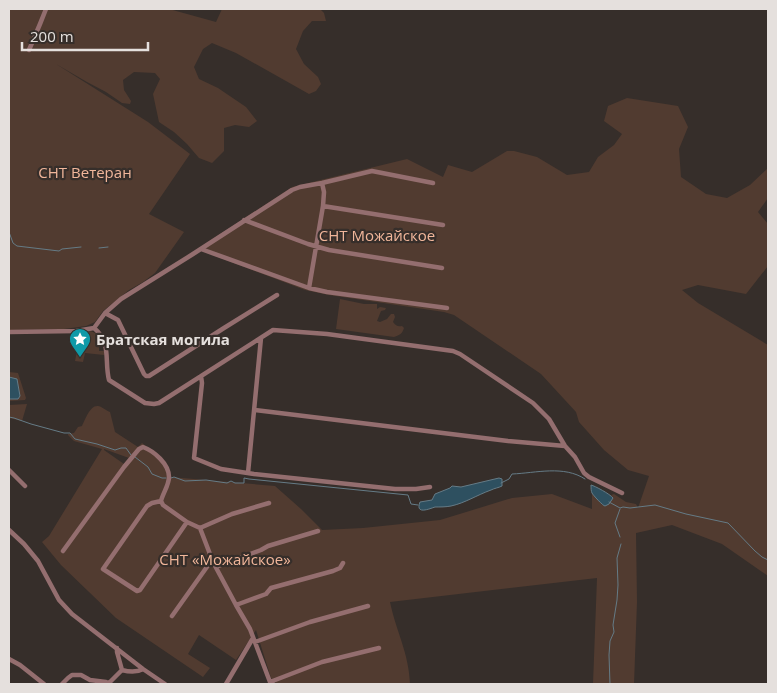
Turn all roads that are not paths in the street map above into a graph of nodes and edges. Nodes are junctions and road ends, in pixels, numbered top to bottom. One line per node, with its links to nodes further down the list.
1 (46, 9): 2 (street)
2 (29, 50)
3 (322, 183): 4 (street); 5 (street); 6 (street)
4 (433, 183)
5 (323, 206): 7 (street); 8 (street)
6 (244, 220): 8 (street); 9 (street)
7 (443, 225)
8 (316, 246): 10 (street); 11 (street)
9 (201, 249): 11 (street); 14 (street)
10 (442, 268)
11 (309, 288): 13 (street)
12 (277, 296): 14 (street)
13 (447, 308)
14 (105, 313): 15 (street)
15 (94, 328): 16 (street); 18 (street)
16 (9, 332)
17 (261, 338): 18 (street); 19 (street); 20 (street)
18 (201, 376): 22 (street)
19 (255, 410): 20 (street); 22 (street)
20 (564, 446): 25 (street)
21 (9, 470): 23 (street)
22 (248, 473): 24 (street)
23 (25, 486)
24 (430, 487)
25 (622, 493)
26 (161, 501): 28 (street); 28 (street); 32 (street)
27 (269, 503): 29 (street)
28 (187, 522): 29 (street)
29 (200, 528): 34 (street)
30 (9, 530): 39 (street)
31 (318, 531): 34 (street)
32 (63, 550)
33 (343, 563): 35 (street)
34 (214, 564): 35 (street); 37 (street)
35 (236, 605): 38 (street)
36 (368, 606): 38 (street)
37 (172, 616)
38 (254, 640): 44 (street); 49 (street)
39 (118, 648): 42 (street); 43 (street)
40 (379, 648): 44 (street)
41 (9, 659): 45 (street)
42 (143, 669): 43 (street); 48 (street)
43 (122, 670): 47 (street)
44 (272, 683)
45 (44, 684)
46 (62, 684): 47 (street)
47 (109, 684)
48 (165, 684)
49 (226, 684)

